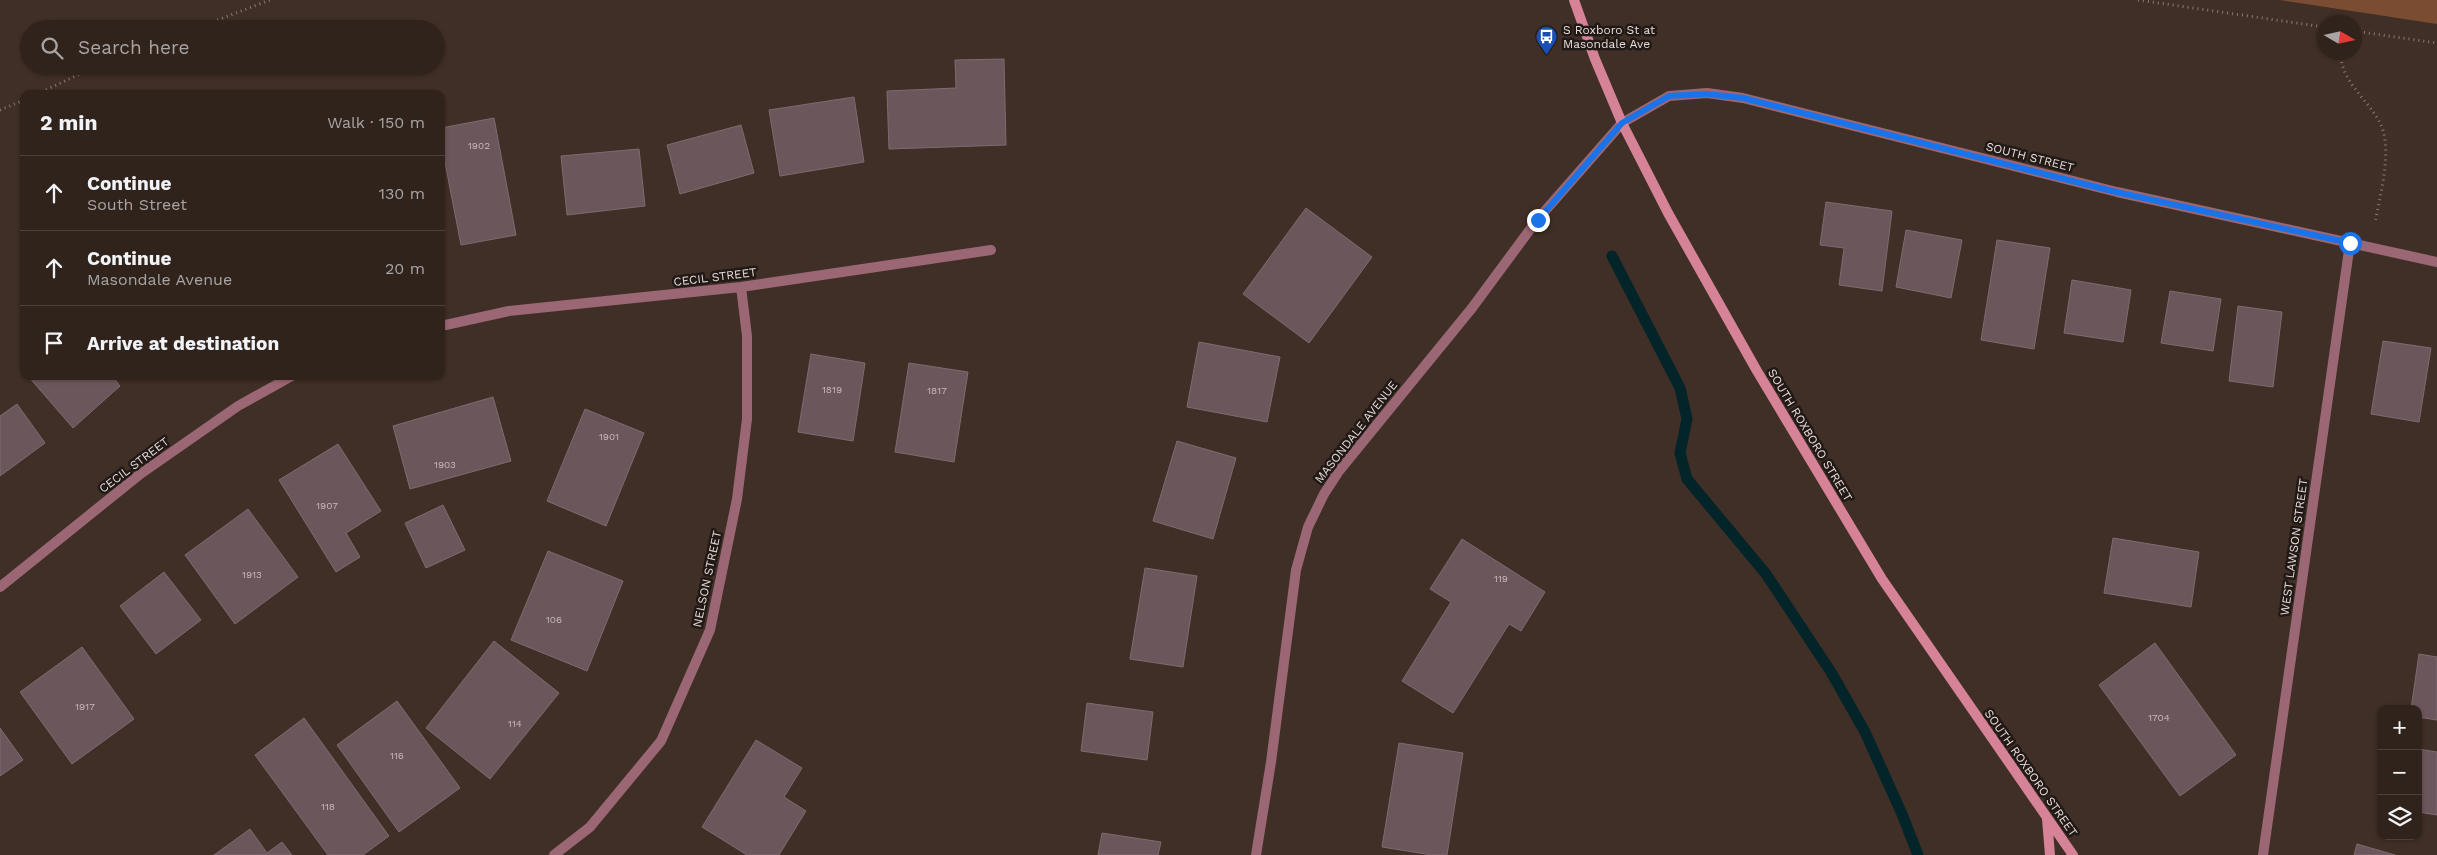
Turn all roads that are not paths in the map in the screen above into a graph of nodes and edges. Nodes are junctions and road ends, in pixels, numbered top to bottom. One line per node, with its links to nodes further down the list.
1 (1574, 0): 2 (street, SOUTH ROXBORO STREET)
2 (1622, 123): 3 (street, SOUTH STREET); 10 (street, SOUTH ROXBORO STREET); 12 (street, MASONDALE AVENUE)
3 (2350, 243): 5 (street, SOUTH STREET); 15 (street, WEST LAWSON STREET)
4 (991, 250): 6 (street, CECIL STREET)
5 (2437, 262)
6 (741, 287): 7 (street, CECIL STREET); 11 (street, NELSON STREET)
7 (445, 325)
8 (285, 380): 9 (street, CECIL STREET)
9 (0, 588)
10 (2047, 818): 13 (street); 14 (street, SOUTH ROXBORO STREET)
11 (554, 855)
12 (1256, 855)
13 (2050, 855)
14 (2074, 855)
15 (2263, 855)

